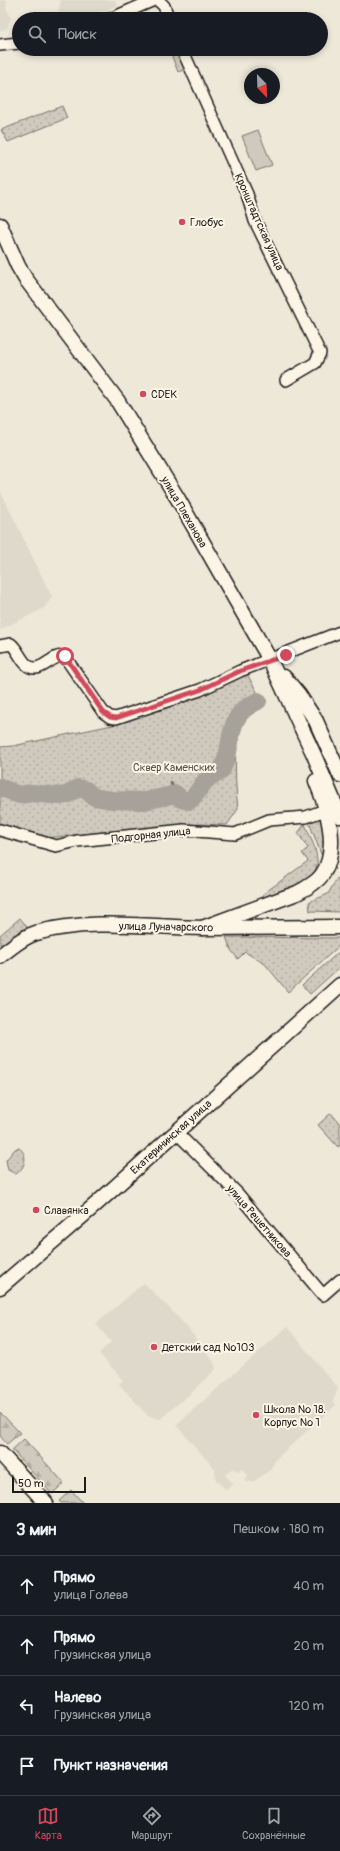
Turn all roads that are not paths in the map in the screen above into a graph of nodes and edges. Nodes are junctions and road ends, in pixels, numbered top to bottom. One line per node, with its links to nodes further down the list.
1 (154, 0): 3 (street)
2 (158, 0): 4 (street)
3 (126, 12)
4 (167, 12)
5 (12, 44): 6 (street)
6 (0, 45)
7 (185, 56): 9 (street, Кронштадтская улица)
8 (0, 226): 12 (main road, улица Плеханова)
9 (286, 380)
10 (340, 632): 12 (street)
11 (0, 646): 12 (street)
12 (266, 662): 13 (main road); 14 (main road); 15 (main road)
13 (340, 775)
14 (325, 810): 16 (street, Подгорная улица); 18 (main road)
15 (340, 816)
16 (0, 830)
17 (340, 927): 18 (main road, улица Луначарского)
18 (202, 928): 19 (main road, улица Луначарского)
19 (0, 956)
20 (340, 984): 21 (main road, Екатерининская улица)
21 (176, 1132): 22 (street, улица Решетникова); 23 (main road, Екатерининская улица)
22 (340, 1280)
23 (0, 1287)
24 (0, 1453): 25 (main road)
25 (46, 1503)

